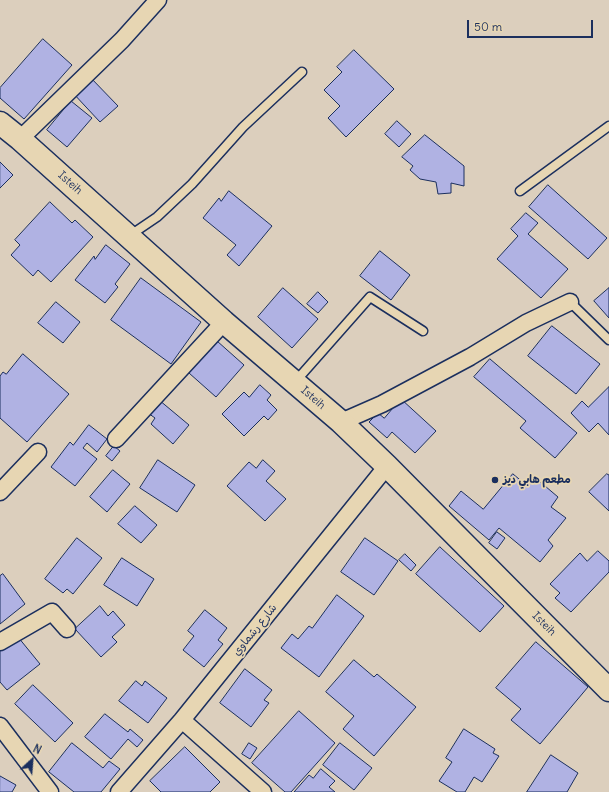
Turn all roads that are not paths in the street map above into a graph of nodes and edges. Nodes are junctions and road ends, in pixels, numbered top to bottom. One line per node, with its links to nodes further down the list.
1 (158, 0): 5 (street)
2 (302, 72): 7 (lane)
3 (0, 123): 5 (street, Isteih)
4 (609, 126): 6 (lane)
5 (20, 139): 7 (street, Isteih)
6 (520, 191)
7 (129, 236): 9 (street, Isteih)
8 (570, 302): 11 (lane); 13 (street)
9 (224, 322): 12 (street, Isteih); 14 (street)
10 (423, 331): 12 (lane)
11 (609, 340)
12 (294, 382): 13 (street, Isteih)
13 (342, 422): 16 (street, Isteih)
14 (116, 439)
15 (38, 452): 17 (street)
16 (387, 466): 20 (street, Isteih); 21 (street, شارع رشماوي)
17 (0, 492)
18 (67, 630): 19 (street)
19 (0, 642)
20 (609, 690)
21 (182, 720): 24 (street, شارع رشماوي); 25 (street)
22 (0, 726): 23 (street)
23 (46, 790)
24 (119, 792)
25 (263, 792)

